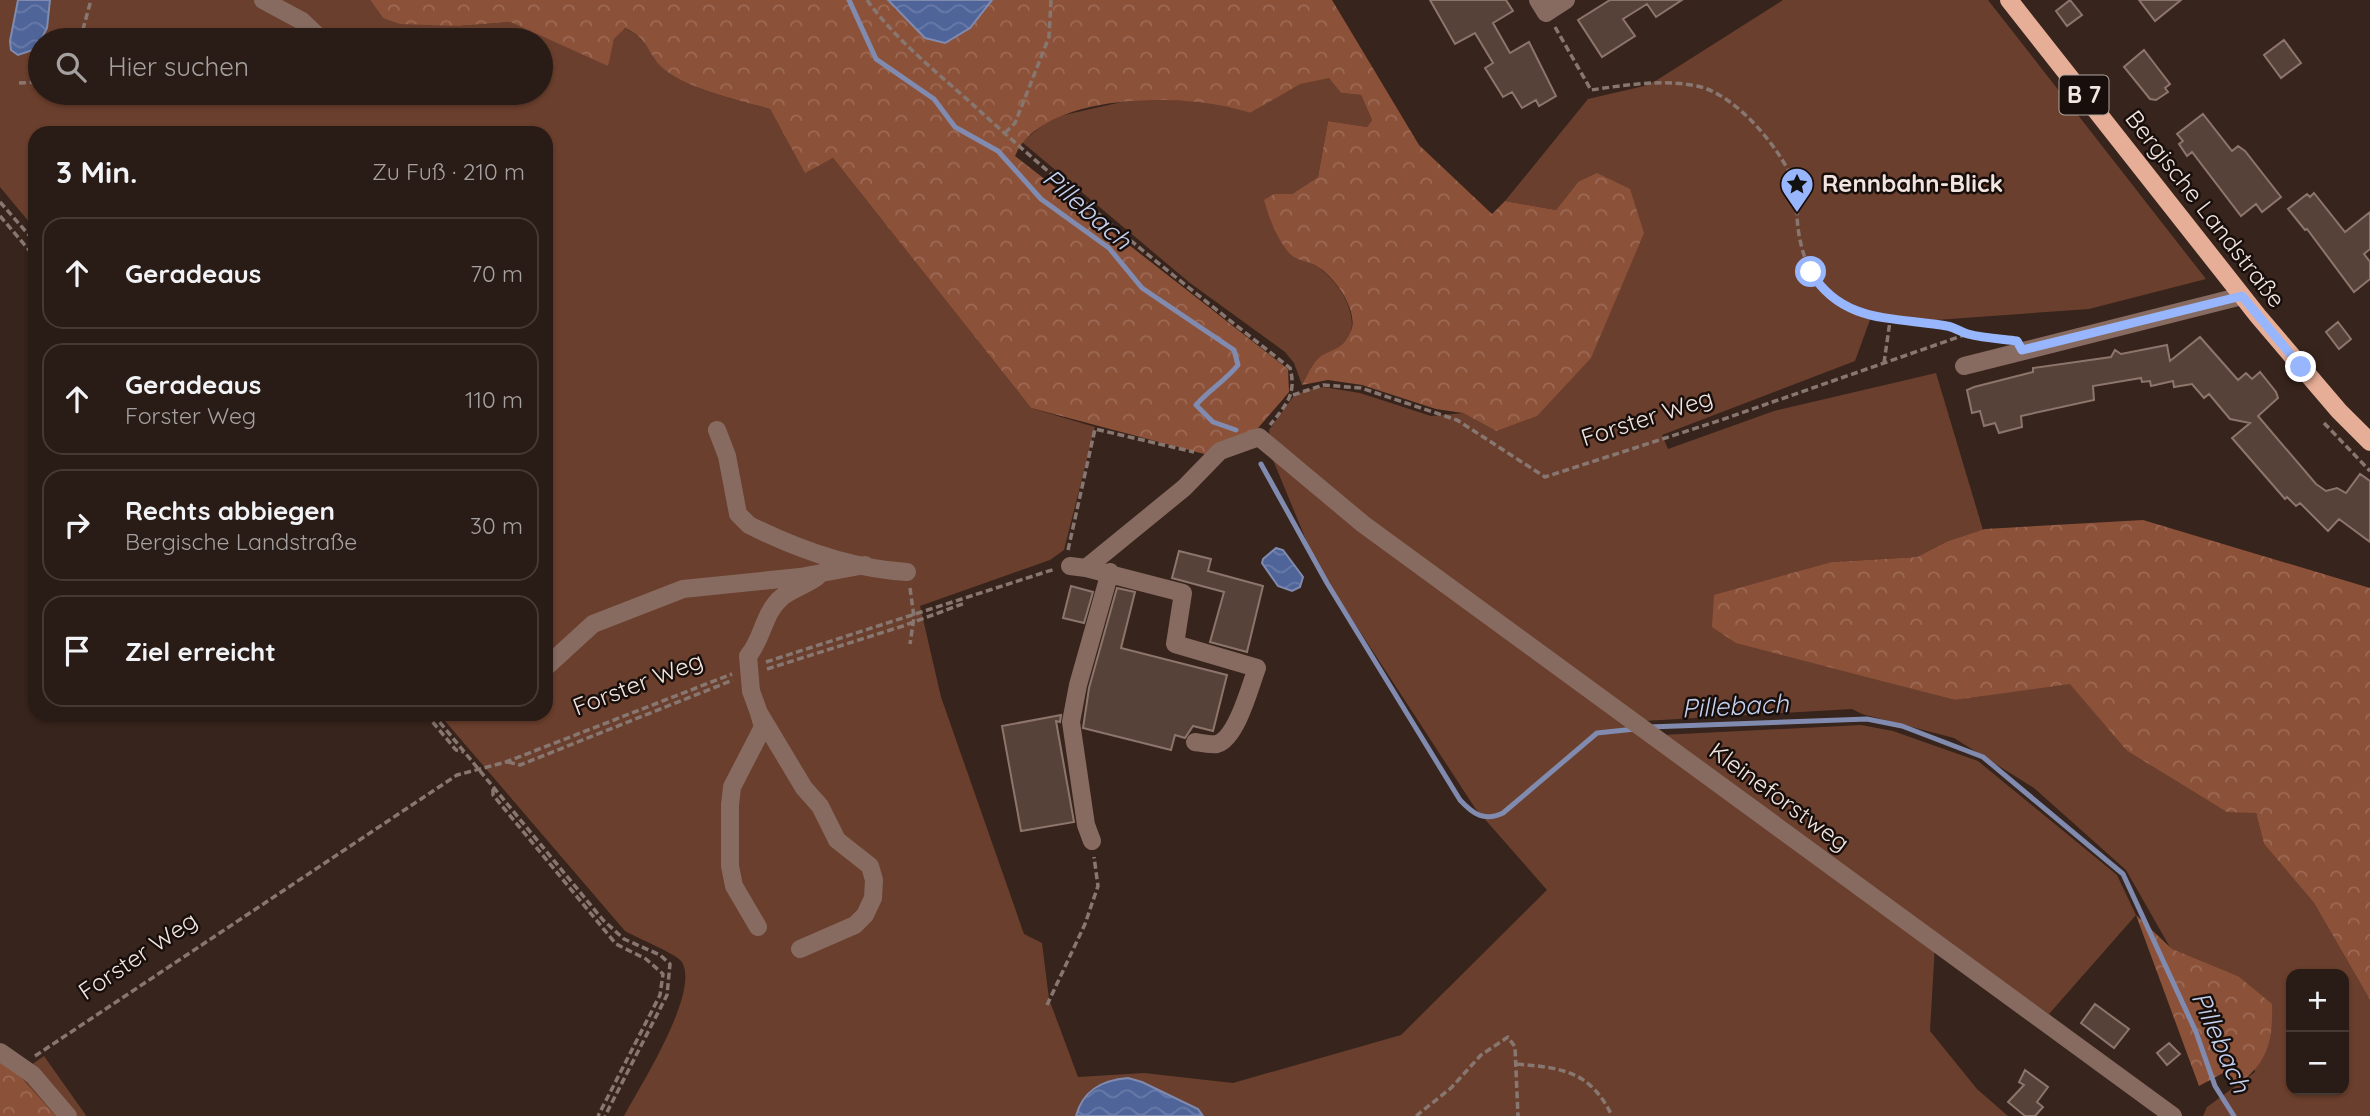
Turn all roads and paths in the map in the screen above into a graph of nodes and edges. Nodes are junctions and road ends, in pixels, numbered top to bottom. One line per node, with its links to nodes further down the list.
1 (91, 0): 9 (path)
2 (263, 0): 10 (street)
3 (867, 0): 13 (path)
4 (1051, 0): 13 (path)
5 (1538, 0): 6 (street)
6 (1566, 0)
7 (2009, 0): 18 (main road, Bergische Landstraße / B 7)
8 (1553, 24): 19 (path)
9 (83, 28)
10 (309, 28)
11 (19, 83): 12 (path)
12 (28, 83)
13 (1005, 133): 24 (path)
14 (0, 202): 16 (path)
15 (0, 216): 17 (path)
16 (28, 234)
17 (28, 249)
18 (2242, 296): 21 (street); 27 (main road, Bergische Landstraße / B 7)
19 (1890, 321): 20 (path); 22 (path)
20 (1966, 334): 21 (path, Forster Weg); 22 (path, Forster Weg)
21 (2022, 350): 23 (street)
22 (1884, 363): 24 (path, Forster Weg)
23 (1964, 366)
24 (1293, 395): 26 (path)
25 (717, 430): 29 (street)
26 (1259, 437): 28 (street); 58 (street, Kleineforstweg)
27 (2370, 442)
28 (1212, 458): 30 (street); 30 (path)
29 (866, 565): 31 (street); 33 (street)
30 (1074, 566): 32 (street); 34 (path, Forster Weg)
31 (907, 572): 34 (path)
32 (1110, 572): 41 (street); 45 (street)
33 (823, 573): 36 (street); 37 (street)
34 (914, 617): 35 (path); 37 (path, Forster Weg)
35 (910, 644)
36 (553, 661)
37 (749, 667): 38 (street); 43 (path, Forster Weg)
38 (759, 713): 46 (street); 47 (street)
39 (432, 721): 42 (path)
40 (439, 721): 42 (path)
41 (1195, 742)
42 (466, 752): 43 (path)
43 (479, 767): 44 (path); 51 (path, Forster Weg)
44 (493, 787): 53 (path); 54 (path)
45 (1092, 841): 48 (path)
46 (758, 927)
47 (800, 949)
48 (1047, 1005)
49 (0, 1052): 51 (street)
50 (1517, 1064): 55 (path); 56 (path); 57 (path)
51 (25, 1068): 52 (street)
52 (68, 1116)
53 (598, 1116)
54 (605, 1116)
55 (1416, 1116)
56 (1518, 1116)
57 (1612, 1116)
58 (2173, 1116)

